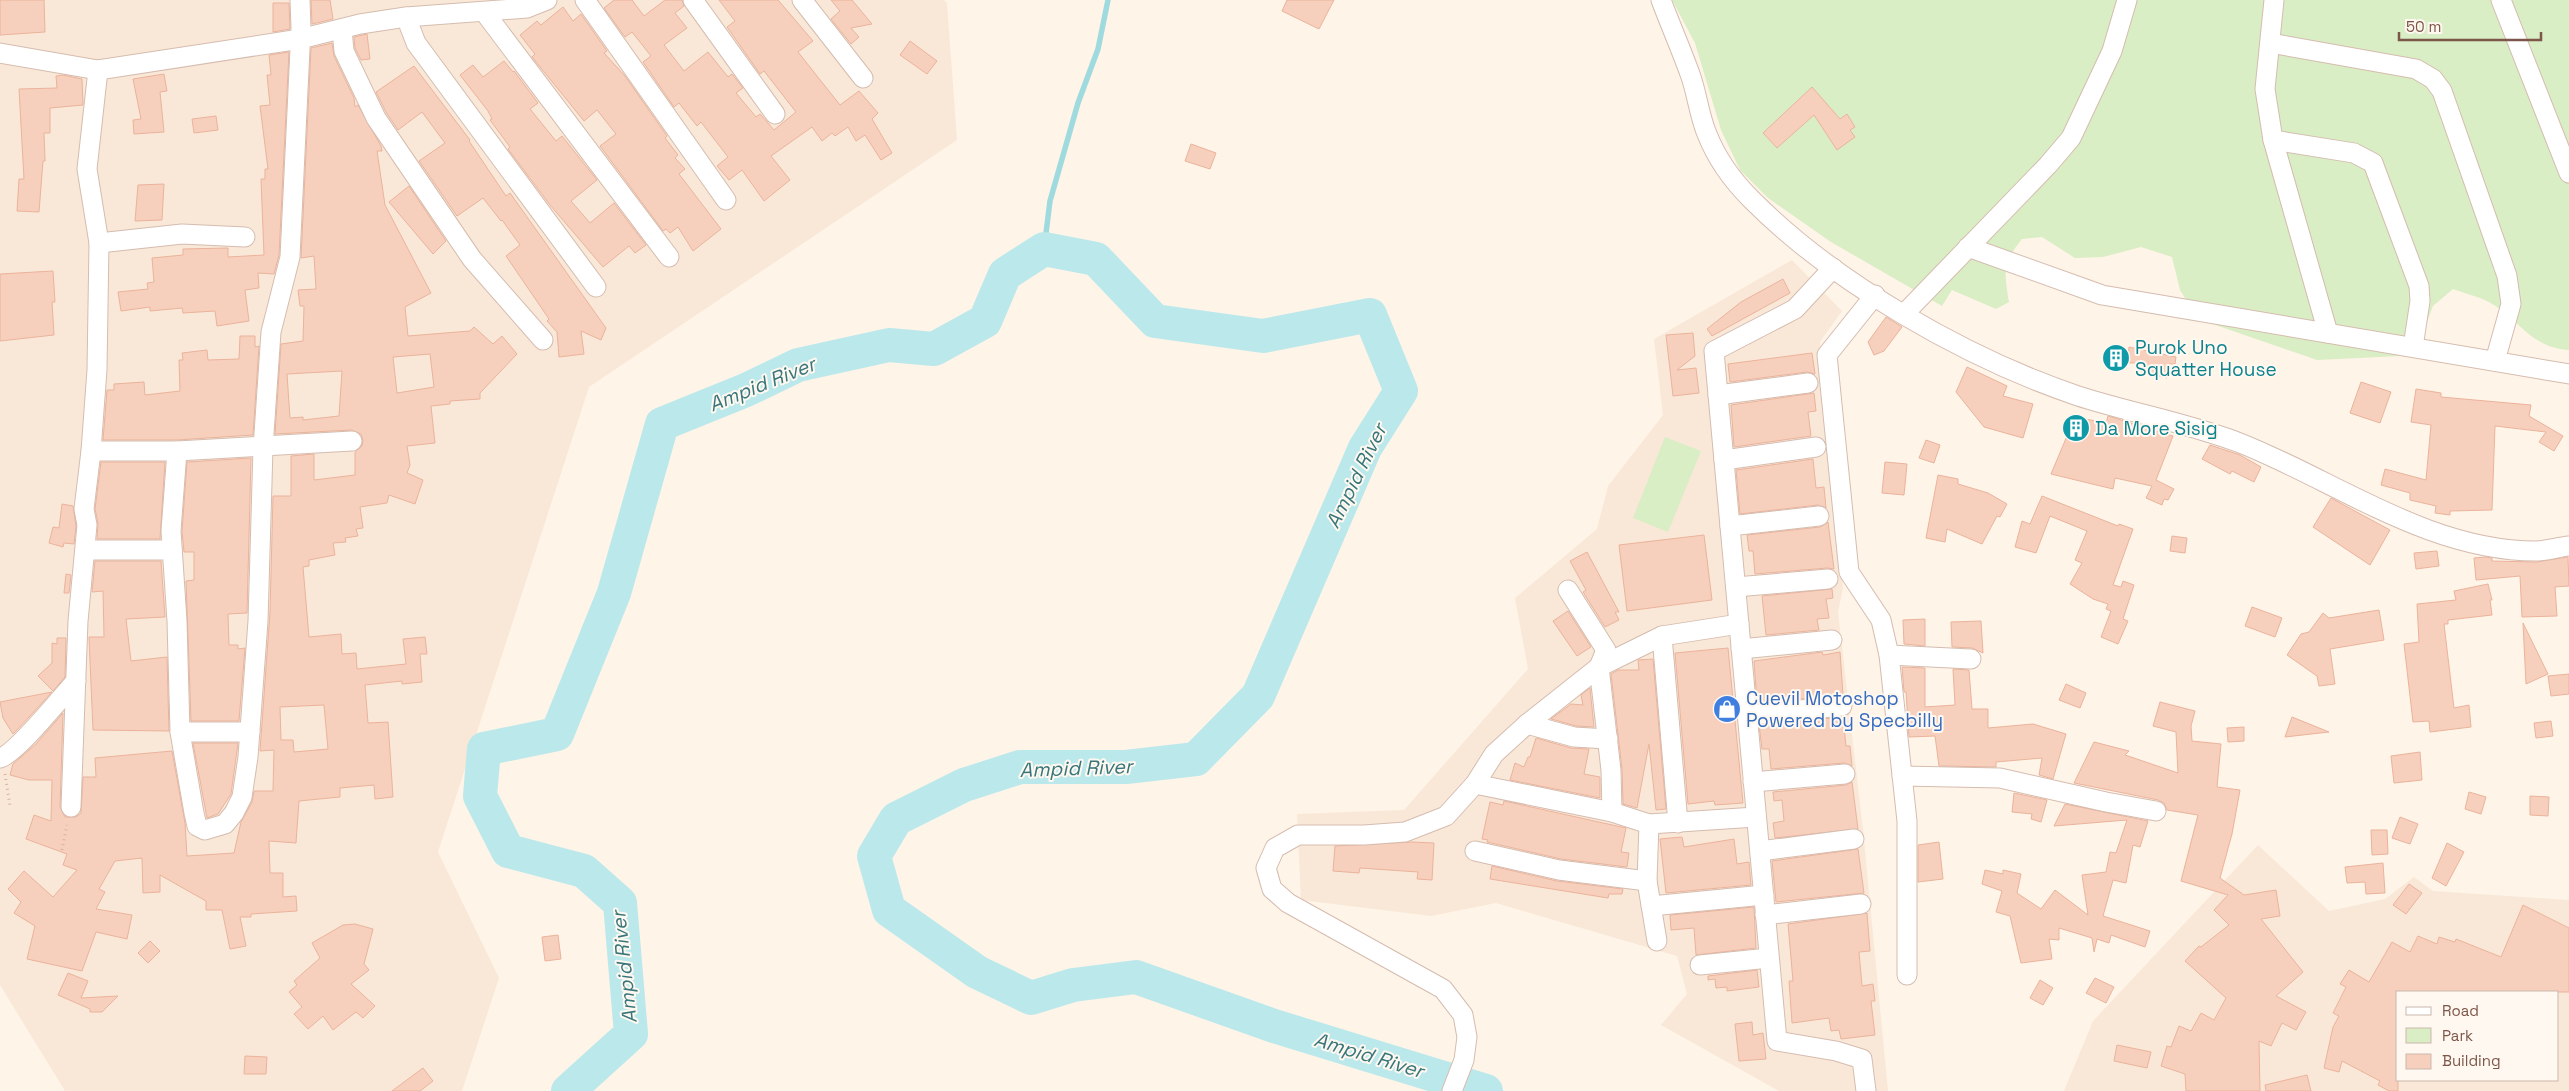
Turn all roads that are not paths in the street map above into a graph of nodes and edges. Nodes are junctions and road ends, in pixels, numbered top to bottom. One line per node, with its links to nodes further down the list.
1 (300, 0): 13 (street)
2 (547, 0): 10 (street)
3 (585, 0): 21 (street)
4 (693, 0): 18 (street)
5 (802, 0): 17 (street)
6 (1661, 0): 26 (street)
7 (2126, 0): 24 (street)
8 (2274, 0): 14 (street)
9 (2501, 0): 20 (street)
10 (485, 13): 11 (street); 25 (street)
11 (406, 17): 12 (street); 27 (street)
12 (342, 30): 13 (street); 31 (street)
13 (300, 39): 16 (street); 39 (street)
14 (2270, 43): 19 (street); 33 (street)
15 (0, 53): 16 (street)
16 (98, 70): 23 (street)
17 (863, 78)
18 (775, 114)
19 (2273, 140): 30 (street); 32 (street)
20 (2569, 173)
21 (726, 200)
22 (245, 237): 23 (street)
23 (99, 243): 40 (street)
24 (1968, 247): 29 (street); 30 (street)
25 (669, 257)
26 (1833, 268): 28 (street); 36 (street)
27 (596, 287)
28 (1875, 296): 29 (street); 55 (street)
29 (1904, 314): 45 (street)
30 (2328, 333): 32 (street)
31 (543, 340)
32 (2413, 347): 33 (street)
33 (2496, 361): 34 (street)
34 (2569, 374)
35 (1808, 383): 36 (street)
36 (1718, 395): 42 (street)
37 (352, 441): 39 (street)
38 (1816, 447): 42 (street)
39 (263, 448): 41 (street); 63 (street)
40 (91, 451): 41 (street); 46 (street)
41 (177, 451): 47 (street)
42 (1724, 460): 44 (street)
43 (1819, 516): 44 (street)
44 (1730, 526): 49 (street)
45 (2569, 546)
46 (85, 550): 47 (street); 58 (street)
47 (172, 550): 62 (street)
48 (1828, 579): 49 (street)
49 (1736, 587): 51 (street)
50 (1568, 590): 57 (street)
51 (1739, 624): 52 (street); 54 (street)
52 (1662, 636): 57 (street); 74 (street)
53 (1832, 640): 54 (street)
54 (1741, 649): 60 (street)
55 (1889, 655): 56 (street); 67 (street)
56 (1971, 659)
57 (1599, 667): 61 (street); 64 (street)
58 (76, 680): 65 (street); 70 (street)
59 (1842, 706): 60 (street)
60 (1747, 715): 68 (street)
61 (1527, 724): 64 (street); 69 (street)
62 (180, 732): 63 (street); 63 (street)
63 (250, 732)
64 (1608, 740): 72 (street)
65 (0, 758)
66 (1845, 774): 68 (street)
67 (1902, 776): 71 (street); 87 (street)
68 (1753, 782): 73 (street)
69 (1475, 784): 72 (street); 88 (street)
70 (71, 808)
71 (2156, 811)
72 (1612, 812): 75 (street)
73 (1756, 817): 74 (street); 78 (street)
74 (1678, 823): 75 (street)
75 (1649, 824): 79 (street)
76 (1854, 839): 78 (street)
77 (1475, 851): 79 (street)
78 (1760, 851): 80 (street)
79 (1647, 881): 82 (street)
80 (1764, 895): 82 (street); 83 (street)
81 (1861, 904): 83 (street)
82 (1651, 906): 84 (street)
83 (1765, 915): 85 (street)
84 (1657, 940)
85 (1770, 958): 86 (street); 89 (street)
86 (1700, 965)
87 (1907, 975)
88 (1452, 1091)
89 (1866, 1091)

